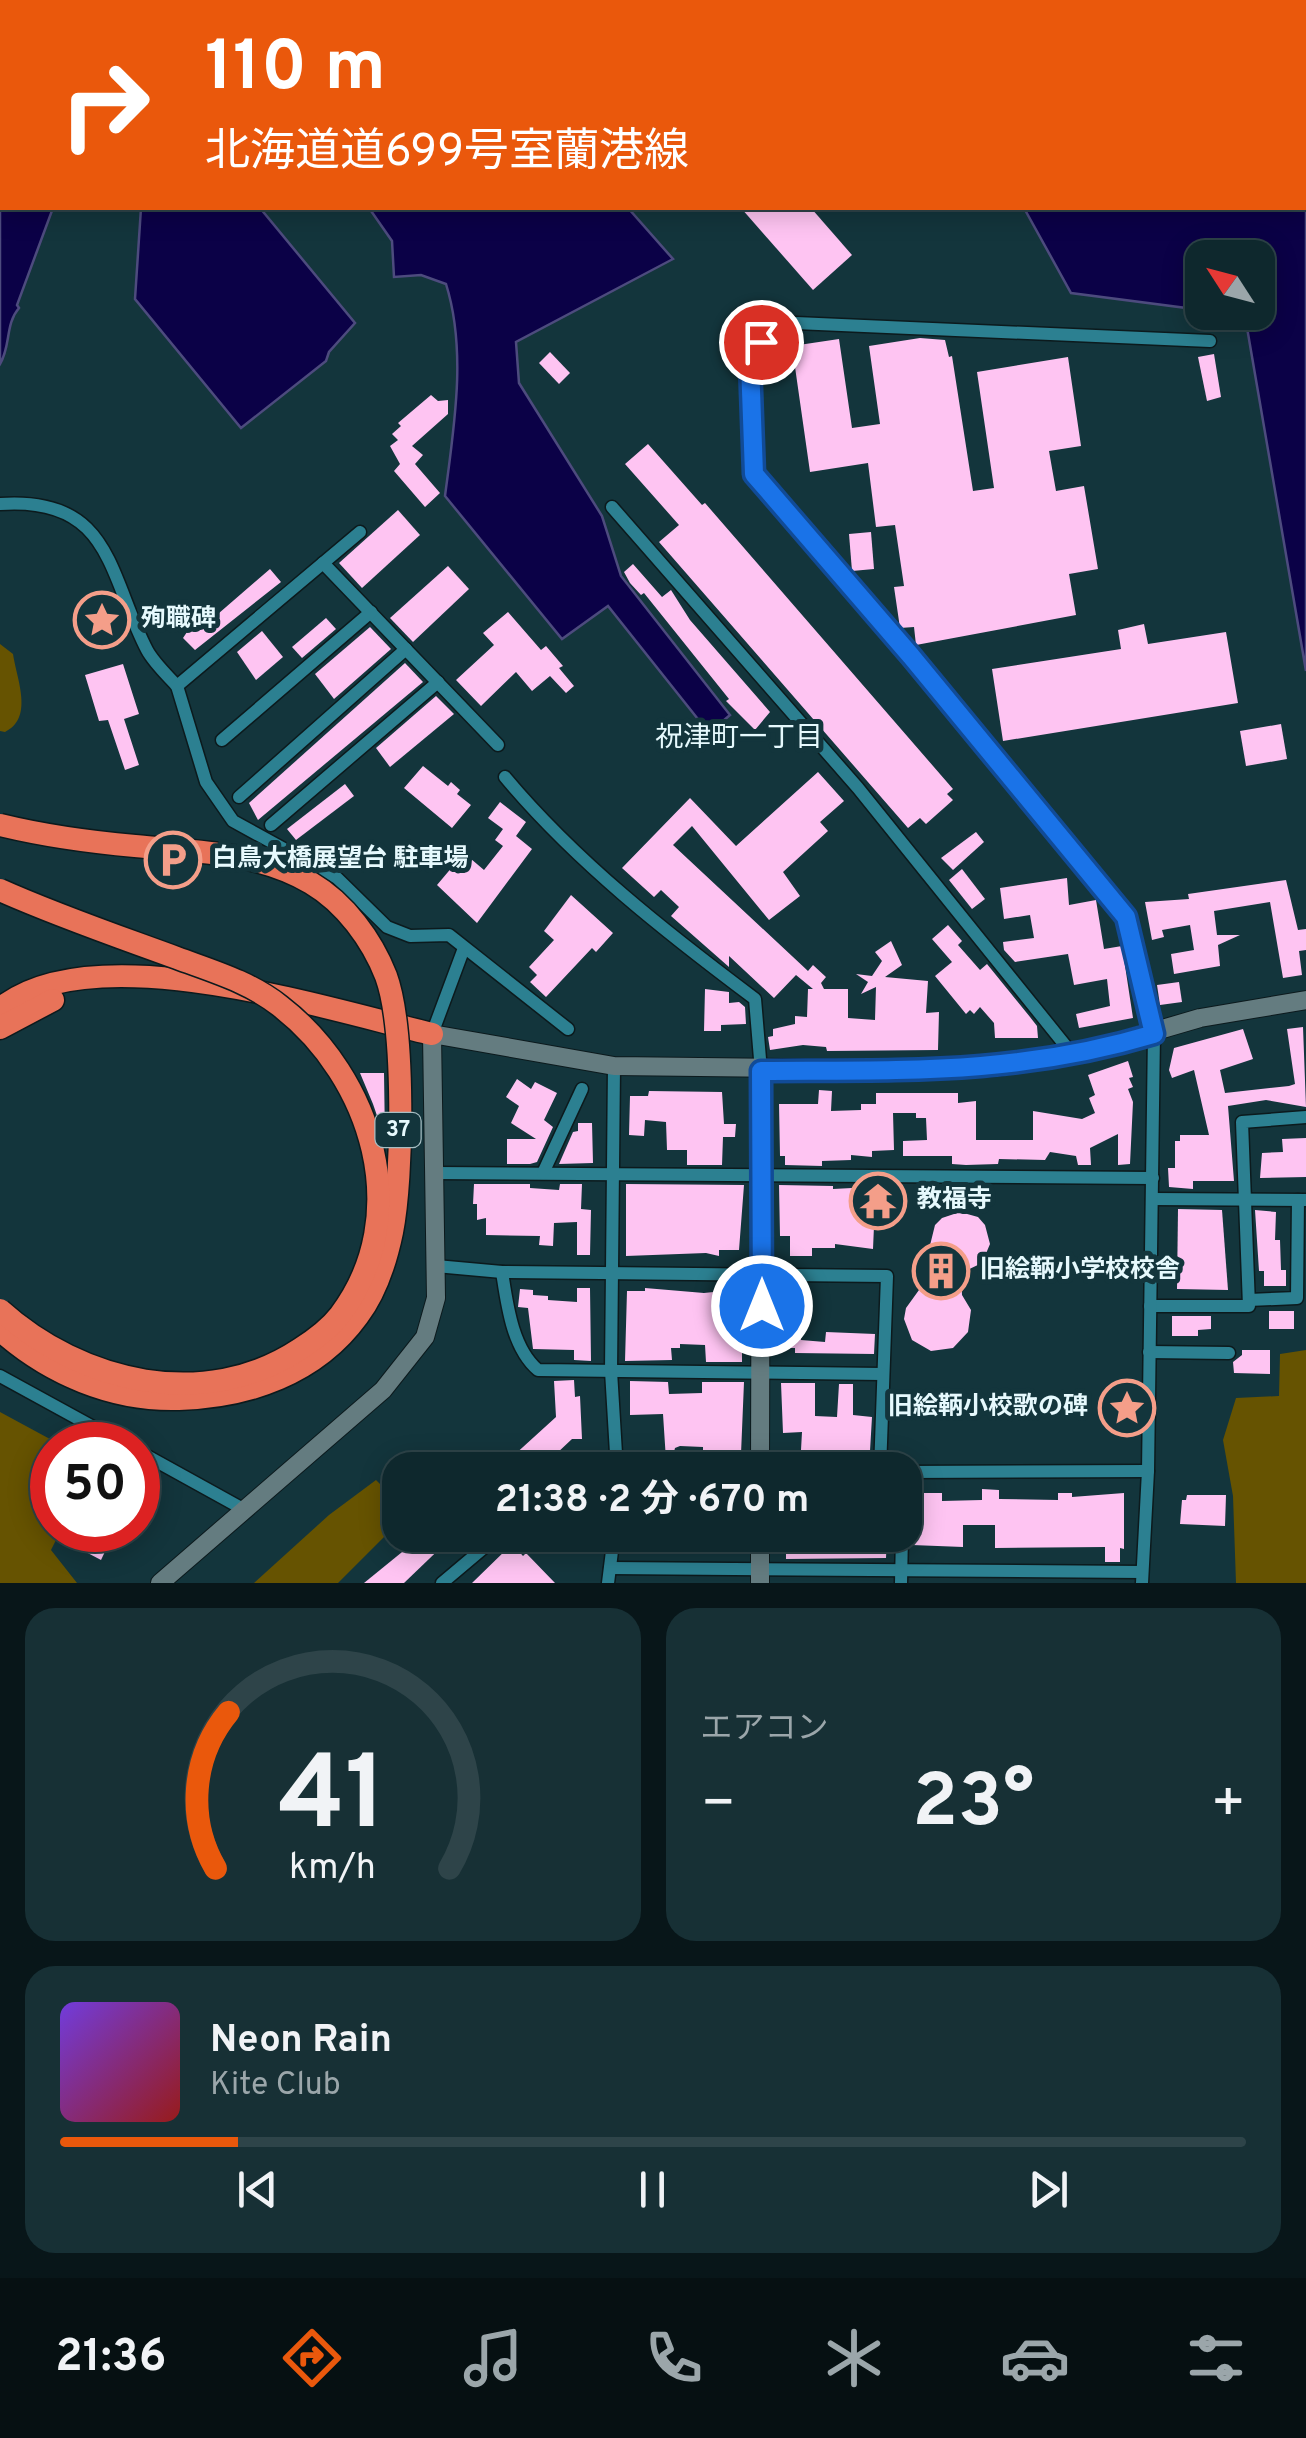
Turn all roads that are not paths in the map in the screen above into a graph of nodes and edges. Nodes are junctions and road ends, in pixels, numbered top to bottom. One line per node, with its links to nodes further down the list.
1 (1210, 341): 23 (street)
2 (0, 504): 9 (street)
3 (612, 507): 24 (street)
4 (360, 532): 5 (street)
5 (324, 563): 6 (street); 9 (street)
6 (371, 612): 7 (street); 10 (street)
7 (406, 649): 8 (street); 13 (street)
8 (438, 682): 11 (street); 14 (street)
9 (176, 686): 17 (street)
10 (222, 740)
11 (498, 745)
12 (505, 778): 26 (street)
13 (239, 797)
14 (271, 825)
15 (0, 826): 44 (highway, 37, bridge)
16 (0, 890): 43 (highway, 37, bridge)
17 (464, 948): 21 (street); 22 (street)
18 (1306, 1000): 23 (main road)
19 (0, 1009): 22 (highway)
20 (0, 1028): 22 (highway)
21 (568, 1029)
22 (432, 1034): 25 (main road); 30 (main road)
23 (1154, 1034): 24 (main road); 33 (street)
24 (1073, 1055): 26 (main road)
25 (614, 1066): 26 (main road); 29 (street)
26 (761, 1071): 32 (main road)
27 (582, 1090): 31 (street)
28 (1306, 1117): 36 (street)
29 (611, 1172): 31 (street); 32 (street); 39 (street)
30 (436, 1173): 31 (street); 37 (main road)
31 (543, 1173)
32 (762, 1176): 33 (street); 40 (main road)
33 (1153, 1178): 34 (street)
34 (1152, 1199): 36 (street); 42 (street)
35 (1302, 1200): 36 (street); 41 (street)
36 (1245, 1202): 41 (street)
37 (436, 1266): 38 (street); 58 (main road)
38 (502, 1272): 39 (street); 47 (street)
39 (612, 1272): 40 (street); 47 (street)
40 (762, 1272): 48 (main road); 49 (street)
41 (1249, 1300): 42 (street)
42 (1150, 1306): 45 (street)
43 (0, 1310)
44 (0, 1330)
45 (1150, 1352): 46 (street); 56 (street)
46 (1229, 1352)
47 (611, 1371): 48 (street); 52 (street)
48 (762, 1372): 49 (street); 53 (main road)
49 (882, 1374): 54 (street)
50 (0, 1376): 51 (street)
51 (84, 1422)
52 (616, 1452)
53 (760, 1452)
54 (880, 1452)
55 (160, 1464): 58 (street)
56 (1148, 1471): 57 (street); 64 (street)
57 (922, 1472)
58 (243, 1510): 65 (main road)
59 (478, 1552): 66 (street)
60 (612, 1552): 61 (street)
61 (610, 1568): 62 (street); 67 (street)
62 (760, 1576): 63 (street)
63 (902, 1577): 64 (street)
64 (1142, 1577)
65 (160, 1583)
66 (442, 1583)
67 (608, 1583)

